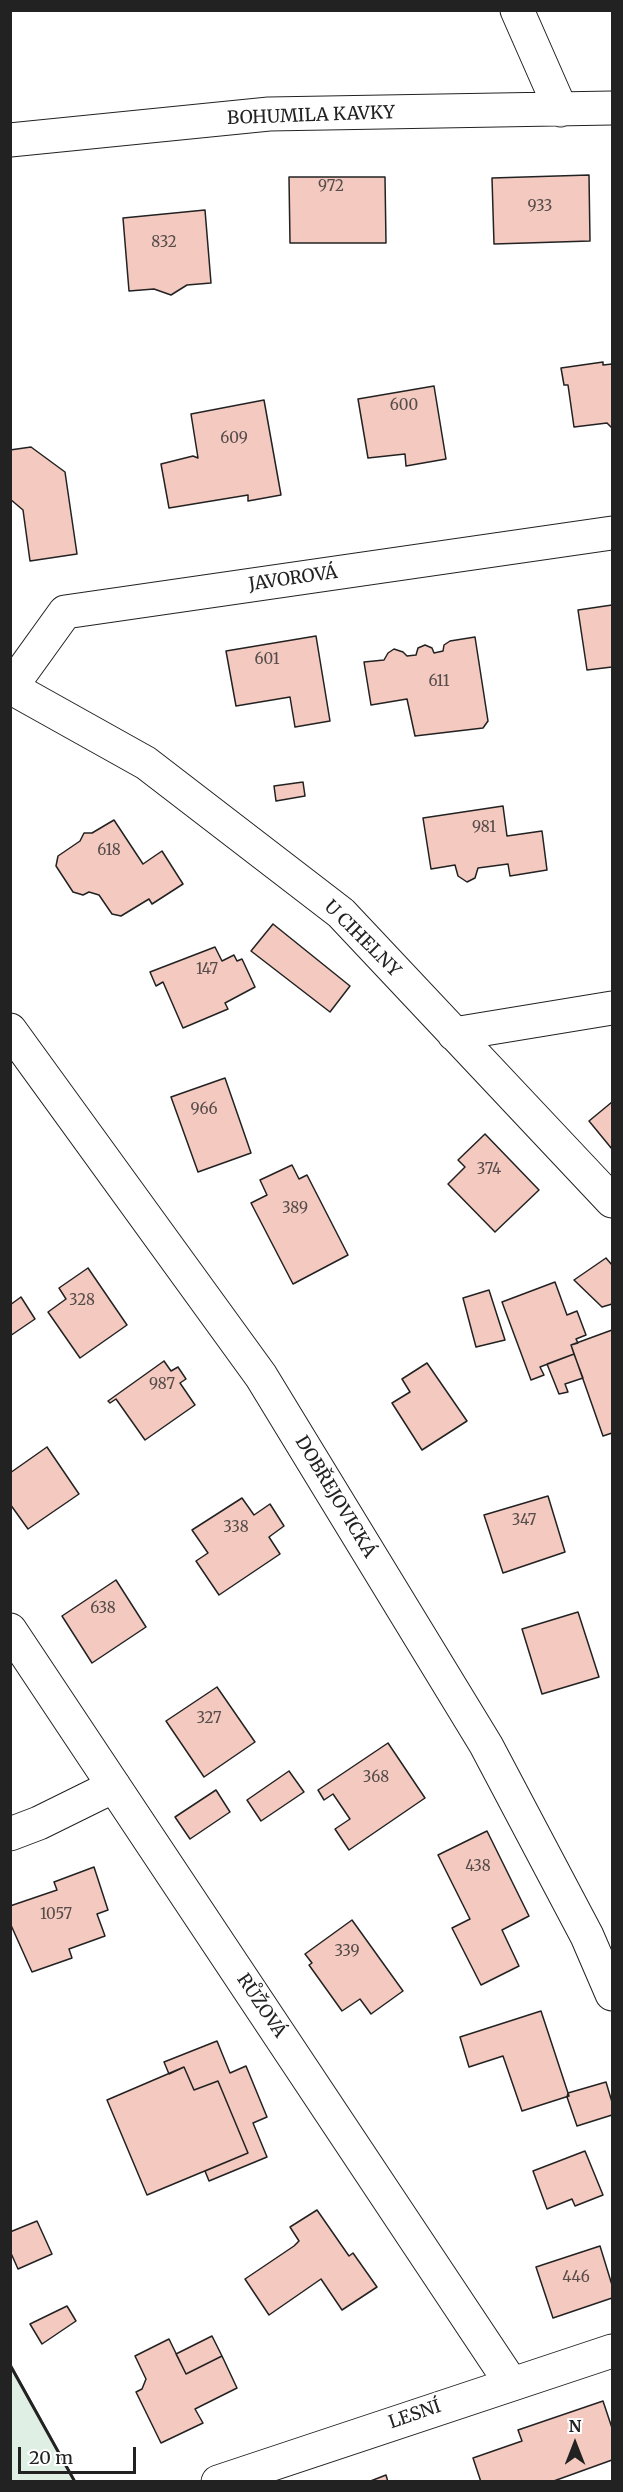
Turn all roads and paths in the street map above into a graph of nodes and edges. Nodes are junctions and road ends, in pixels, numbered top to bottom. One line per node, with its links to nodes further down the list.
1 (517, 10): 3 (street)
2 (612, 108): 3 (street, BOHUMILA KAVKY)
3 (561, 110): 4 (street, BOHUMILA KAVKY)
4 (10, 140)
5 (612, 532): 6 (street, JAVOROVÁ)
6 (11, 687): 9 (street, U CIHELNY)
7 (612, 1008): 9 (street)
8 (10, 1029): 14 (street, DOBŘEJOVICKÁ)
9 (454, 1034): 10 (street, U CIHELNY)
10 (612, 1201)
11 (10, 1630): 12 (street, RŮŽOVÁ)
12 (114, 1786): 13 (street); 16 (street, RŮŽOVÁ)
13 (10, 1834)
14 (612, 1994)
15 (612, 2350): 16 (street, LESNÍ)
16 (511, 2383): 17 (street, LESNÍ)
17 (218, 2481)

